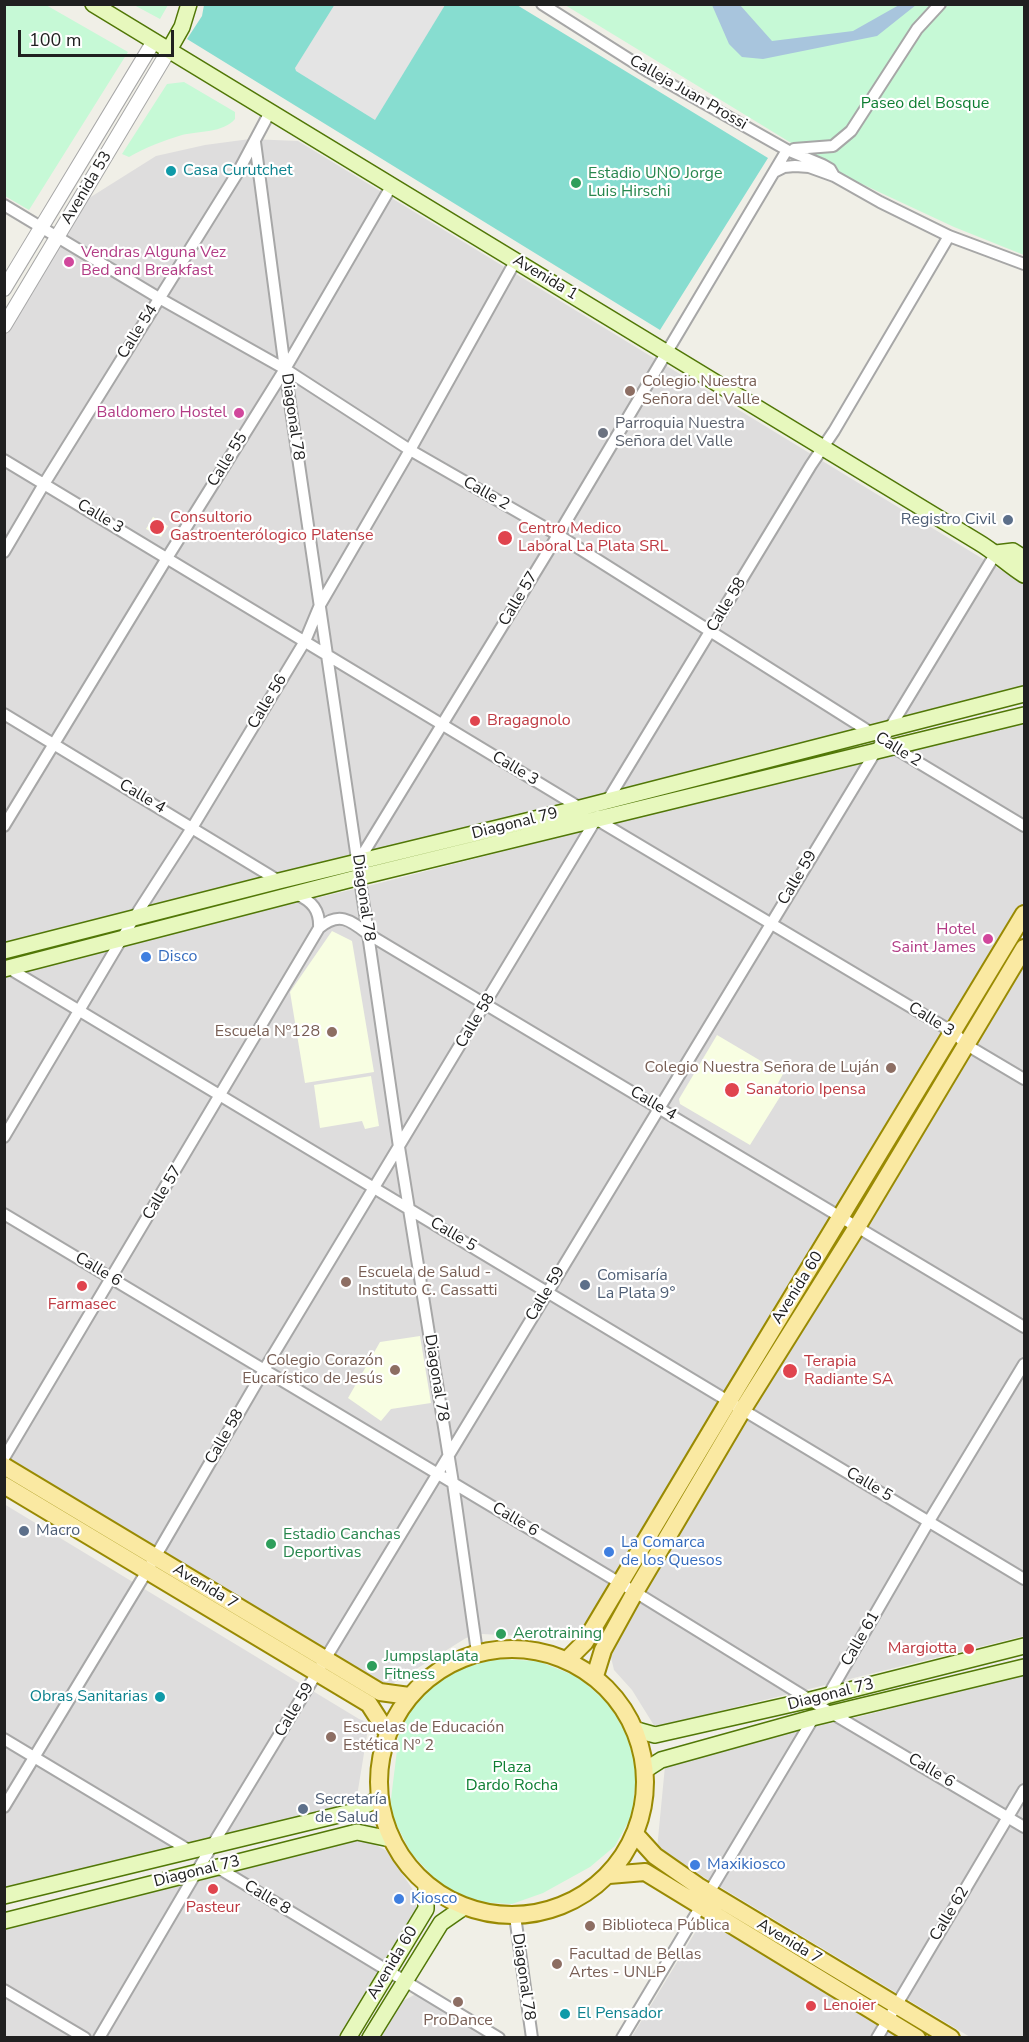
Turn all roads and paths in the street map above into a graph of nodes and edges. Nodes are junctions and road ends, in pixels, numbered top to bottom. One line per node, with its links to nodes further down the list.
1 (93, 4): 5 (main road, Avenida 1)
2 (189, 4): 6 (main road)
3 (542, 4): 9 (street, Calleja Juan Prossi)
4 (940, 4): 9 (street)
5 (154, 41): 6 (main road, Avenida 1); 14 (street, Avenida 53)
6 (169, 50): 7 (main road, Avenida 1); 16 (street, Avenida 53)
7 (270, 112): 8 (street, Calle 54); 12 (main road, Avenida 1)
8 (255, 142): 20 (street, Calle 54); 23 (street, Diagonal 78)
9 (787, 150): 10 (street, Calle 57); 11 (street, Calleja Juan Prossi)
10 (773, 172): 11 (street, Calleja Juan Prossi); 22 (street, Calle 57)
11 (834, 176): 15 (street, Calleja Juan Prossi)
12 (392, 185): 17 (main road, Avenida 1); 23 (street, Calle 55)
13 (4, 205): 14 (street, Calle 2)
14 (42, 228): 16 (street, Calle 2); 19 (street, Avenida 53)
15 (949, 236): 18 (street, Calleja Juan Prossi); 24 (street, Calle 58)
16 (58, 237): 20 (street, Calle 2); 21 (street, Avenida 53)
17 (516, 260): 22 (main road, Avenida 1); 25 (street, Calle 56)
18 (1024, 264)
19 (4, 290)
20 (159, 297): 23 (street, Calle 2); 27 (street, Calle 54)
21 (4, 326)
22 (666, 352): 24 (main road, Avenida 1); 28 (street, Calle 57)
23 (285, 369): 25 (street, Calle 2); 31 (street, Calle 55); 34 (street, Diagonal 78)
24 (823, 447): 30 (main road, Avenida 1); 35 (street, Calle 58)
25 (410, 450): 28 (street, Calle 2); 34 (street, Calle 56)
26 (4, 460): 27 (street, Calle 3)
27 (45, 484): 29 (street, Calle 54); 31 (street, Calle 3)
28 (558, 535): 35 (street, Calle 2); 41 (street, Calle 57)
29 (4, 552)
30 (996, 553): 32 (main road, Avenida 1); 33 (main road, Avenida 1); 42 (street, Calle 59)
31 (167, 558): 36 (street, Calle 3); 43 (street, Calle 55)
32 (1024, 558)
33 (1024, 575)
34 (320, 605): 36 (street, Calle 56); 37 (street, Diagonal 78)
35 (711, 632): 42 (street, Calle 2); 44 (street, Calle 58)
36 (305, 641): 37 (street, Calle 3); 49 (street, Calle 56)
37 (327, 655): 41 (street, Calle 3); 50 (street, Diagonal 78)
38 (1024, 694): 42 (main road, Diagonal 79)
39 (4, 714): 43 (street, Calle 4)
40 (1024, 715): 42 (main road, Diagonal 79)
41 (443, 725): 45 (street, Calle 3); 50 (street, Calle 57)
42 (882, 741): 44 (main road, Diagonal 79); 46 (main road, Diagonal 79); 48 (street, Calle 2); 55 (street, Calle 59)
43 (54, 744): 47 (street, Calle 55); 49 (street, Calle 4)
44 (608, 800): 45 (main road, Diagonal 79); 46 (street, Calle 58)
45 (580, 808): 46 (street, Calle 3); 50 (main road, Diagonal 79)
46 (596, 819): 50 (main road, Diagonal 79); 55 (street, Calle 3); 62 (street, Calle 58)
47 (4, 826)
48 (1024, 826)
49 (192, 828): 51 (street, Calle 4); 54 (street, Calle 56)
50 (359, 870): 51 (main road, Diagonal 79); 52 (main road, Diagonal 79); 57 (street, Diagonal 78)
51 (279, 881): 54 (main road, Diagonal 79)
52 (296, 894): 56 (street); 58 (main road, Diagonal 79)
53 (1024, 914): 64 (main road, Avenida 60)
54 (134, 918): 58 (street, Calle 56); 60 (main road, Diagonal 79)
55 (771, 923): 64 (street, Calle 3); 67 (street, Calle 59)
56 (320, 928): 57 (street, Calle 4); 66 (street, Calle 57)
57 (368, 934): 62 (street, Calle 4); 69 (street, Diagonal 78)
58 (122, 939): 61 (main road, Diagonal 79); 63 (street, Calle 56)
59 (1024, 948): 64 (main road, Avenida 60)
60 (4, 951)
61 (6, 967): 63 (street, Calle 5)
62 (486, 1004): 67 (street, Calle 4); 69 (street, Calle 58)
63 (81, 1011): 66 (street, Calle 5); 68 (street, Calle 56)
64 (959, 1038): 65 (street, Calle 3); 73 (main road, Avenida 60); 74 (main road, Avenida 60)
65 (1024, 1079)
66 (221, 1095): 70 (street, Calle 5); 75 (street, Calle 57)
67 (659, 1108): 73 (street, Calle 4); 76 (street, Calle 59)
68 (4, 1137)
69 (399, 1147): 70 (street, Calle 58); 71 (street, Diagonal 78)
70 (375, 1188): 71 (street, Calle 5); 79 (street, Calle 58)
71 (409, 1208): 76 (street, Calle 5); 81 (street, Diagonal 78)
72 (4, 1214): 75 (street, Calle 6)
73 (842, 1218): 74 (street, Calle 4); 80 (main road, Avenida 60)
74 (857, 1227): 77 (street, Calle 4); 80 (main road, Avenida 60)
75 (112, 1278): 79 (street, Calle 6); 82 (street, Calle 57)
76 (548, 1292): 80 (street, Calle 5); 81 (street, Calle 59)
77 (1024, 1327)
78 (1024, 1364): 87 (street, Calle 61)
79 (264, 1370): 84 (street, Calle 6); 88 (street, Calle 58)
80 (736, 1405): 87 (street, Calle 5); 90 (main road, Avenida 60); 91 (main road, Avenida 60)
81 (449, 1456): 84 (street, Calle 59); 85 (street, Diagonal 78)
82 (4, 1458)
83 (4, 1466): 88 (main road, Avenida 7)
84 (438, 1474): 85 (street, Calle 6); 97 (street, Calle 59)
85 (453, 1483): 90 (street, Calle 6); 95 (street, Diagonal 78)
86 (4, 1485): 88 (main road, Avenida 7)
87 (929, 1521): 89 (street, Calle 5); 101 (street, Calle 61)
88 (151, 1564): 97 (main road, Avenida 7); 106 (street, Calle 58)
89 (1024, 1578)
90 (619, 1583): 91 (street, Calle 6); 92 (main road, Avenida 60)
91 (635, 1592): 94 (main road, Avenida 60); 101 (street, Calle 6)
92 (585, 1642): 94 (main road); 96 (main road, Avenida 60)
93 (1024, 1646): 101 (main road, Diagonal 73)
94 (603, 1650): 99 (main road, Avenida 60)
95 (477, 1653): 96 (main road); 100 (main road)
96 (568, 1659): 99 (main road)
97 (321, 1667): 100 (main road, Avenida 7); 103 (main road, Avenida 7); 118 (street, Calle 59)
98 (1024, 1667): 101 (main road, Diagonal 73)
99 (595, 1676): 102 (main road)
100 (409, 1696): 103 (main road)
101 (821, 1707): 104 (main road, Diagonal 73); 107 (main road, Diagonal 73); 113 (street, Calle 6); 124 (street, Calle 61)
102 (637, 1730): 104 (main road, Diagonal 73); 108 (main road)
103 (387, 1732): 110 (main road)
104 (656, 1735): 107 (main road)
105 (4, 1739): 106 (street, Calle 8)
106 (35, 1757): 111 (street, Calle 58); 119 (street, Calle 8)
107 (661, 1760): 108 (main road, Diagonal 73)
108 (647, 1769): 116 (main road)
109 (1024, 1790): 113 (street, Calle 62)
110 (379, 1799): 112 (main road, Diagonal 73); 117 (main road)
111 (4, 1807)
112 (351, 1812): 115 (main road); 118 (main road, Diagonal 73)
113 (1008, 1817): 114 (street, Calle 6); 131 (street, Calle 62)
114 (1024, 1827)
115 (357, 1832): 117 (main road, Diagonal 73); 120 (main road, Diagonal 73)
116 (636, 1835): 121 (main road); 124 (main road, Avenida 7)
117 (390, 1839): 122 (main road)
118 (213, 1844): 119 (main road, Diagonal 73); 120 (street, Calle 59)
119 (189, 1850): 120 (street, Calle 8); 123 (main road, Diagonal 73)
120 (206, 1866): 127 (main road, Diagonal 73); 128 (street, Calle 8); 134 (street, Calle 59)
121 (609, 1875): 124 (main road, Avenida 7); 126 (main road)
122 (426, 1885): 125 (main road); 128 (main road, Avenida 60)
123 (4, 1896)
124 (704, 1899): 131 (main road, Avenida 7); 132 (main road, Avenida 7); 139 (street, Calle 61)
125 (464, 1907): 126 (main road); 129 (main road, Avenida 60)
126 (515, 1916): 138 (street, Diagonal 78)
127 (4, 1921)
128 (388, 1971): 129 (street, Calle 8); 135 (main road, Avenida 60)
129 (405, 1981): 136 (main road, Avenida 60); 137 (street, Calle 8)
130 (4, 1990): 133 (street)
131 (896, 2005): 132 (street, Calle 62); 142 (main road, Avenida 7)
132 (887, 2020): 140 (street, Calle 62); 141 (main road, Avenida 7)
133 (86, 2037)
134 (99, 2037)
135 (348, 2037)
136 (370, 2037)
137 (499, 2037)
138 (532, 2037)
139 (622, 2037)
140 (876, 2037)
141 (917, 2037)
142 (951, 2037)

